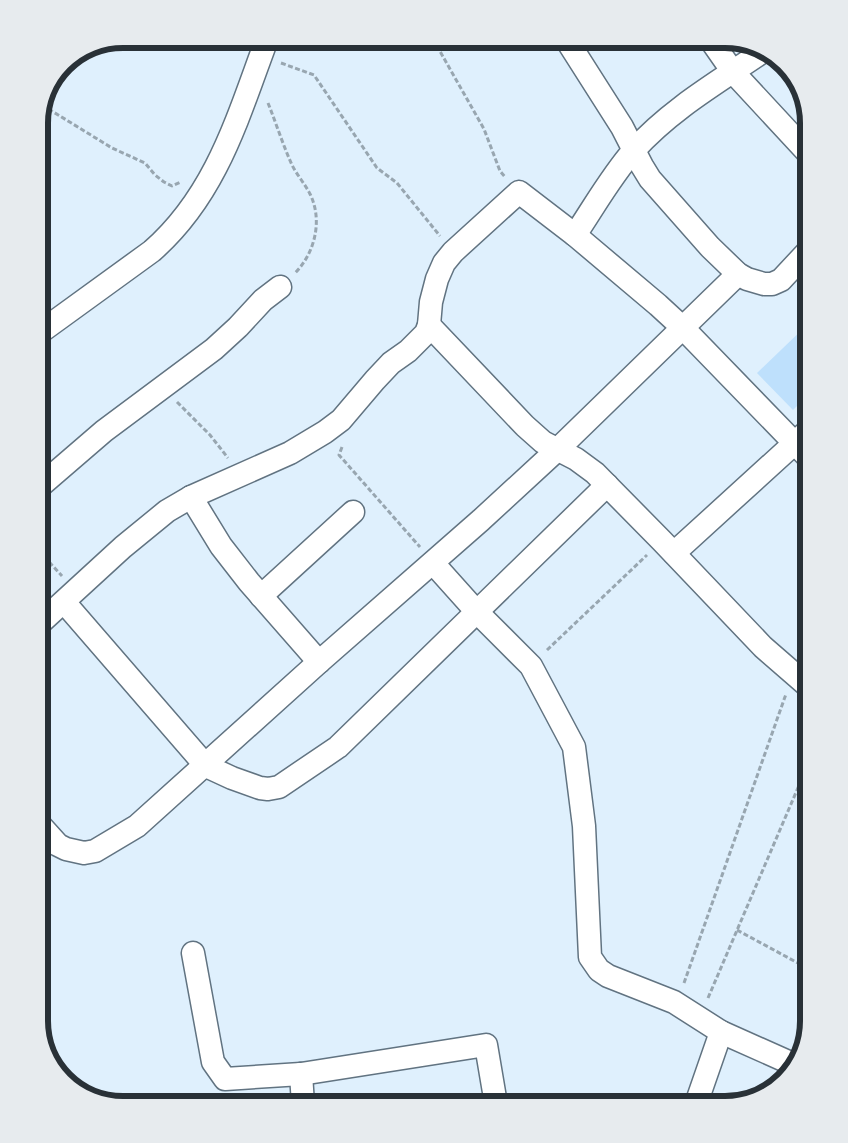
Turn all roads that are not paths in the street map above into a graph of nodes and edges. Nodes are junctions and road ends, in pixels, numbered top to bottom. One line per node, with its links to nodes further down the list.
1 (268, 48): 13 (street)
2 (572, 48): 7 (street)
3 (716, 48): 5 (street)
4 (758, 55): 5 (street)
5 (733, 72): 6 (street); 7 (street)
6 (800, 144)
7 (634, 151): 8 (street); 10 (street)
8 (575, 235): 12 (street); 14 (street)
9 (800, 260): 10 (street)
10 (738, 274): 14 (street)
11 (280, 287): 18 (street)
12 (429, 325): 17 (street); 20 (street)
13 (48, 326)
14 (683, 328): 15 (street); 17 (street)
15 (800, 439)
16 (800, 448): 22 (street)
17 (556, 450): 19 (street); 23 (street)
18 (48, 479)
19 (607, 485): 22 (street); 26 (street)
20 (191, 497): 24 (street); 25 (street)
21 (353, 512): 25 (street)
22 (674, 553): 29 (street)
23 (433, 563): 26 (street); 28 (street)
24 (66, 592): 27 (street); 30 (street)
25 (261, 596): 28 (street)
26 (476, 612): 30 (street); 33 (street)
27 (48, 613)
28 (320, 662): 30 (street)
29 (800, 672)
30 (206, 766): 31 (street)
31 (48, 834)
32 (193, 954): 35 (street)
33 (720, 1032): 34 (street); 38 (street)
34 (787, 1062)
35 (301, 1074): 36 (street); 37 (street)
36 (302, 1095)
37 (495, 1096)
38 (699, 1096)

